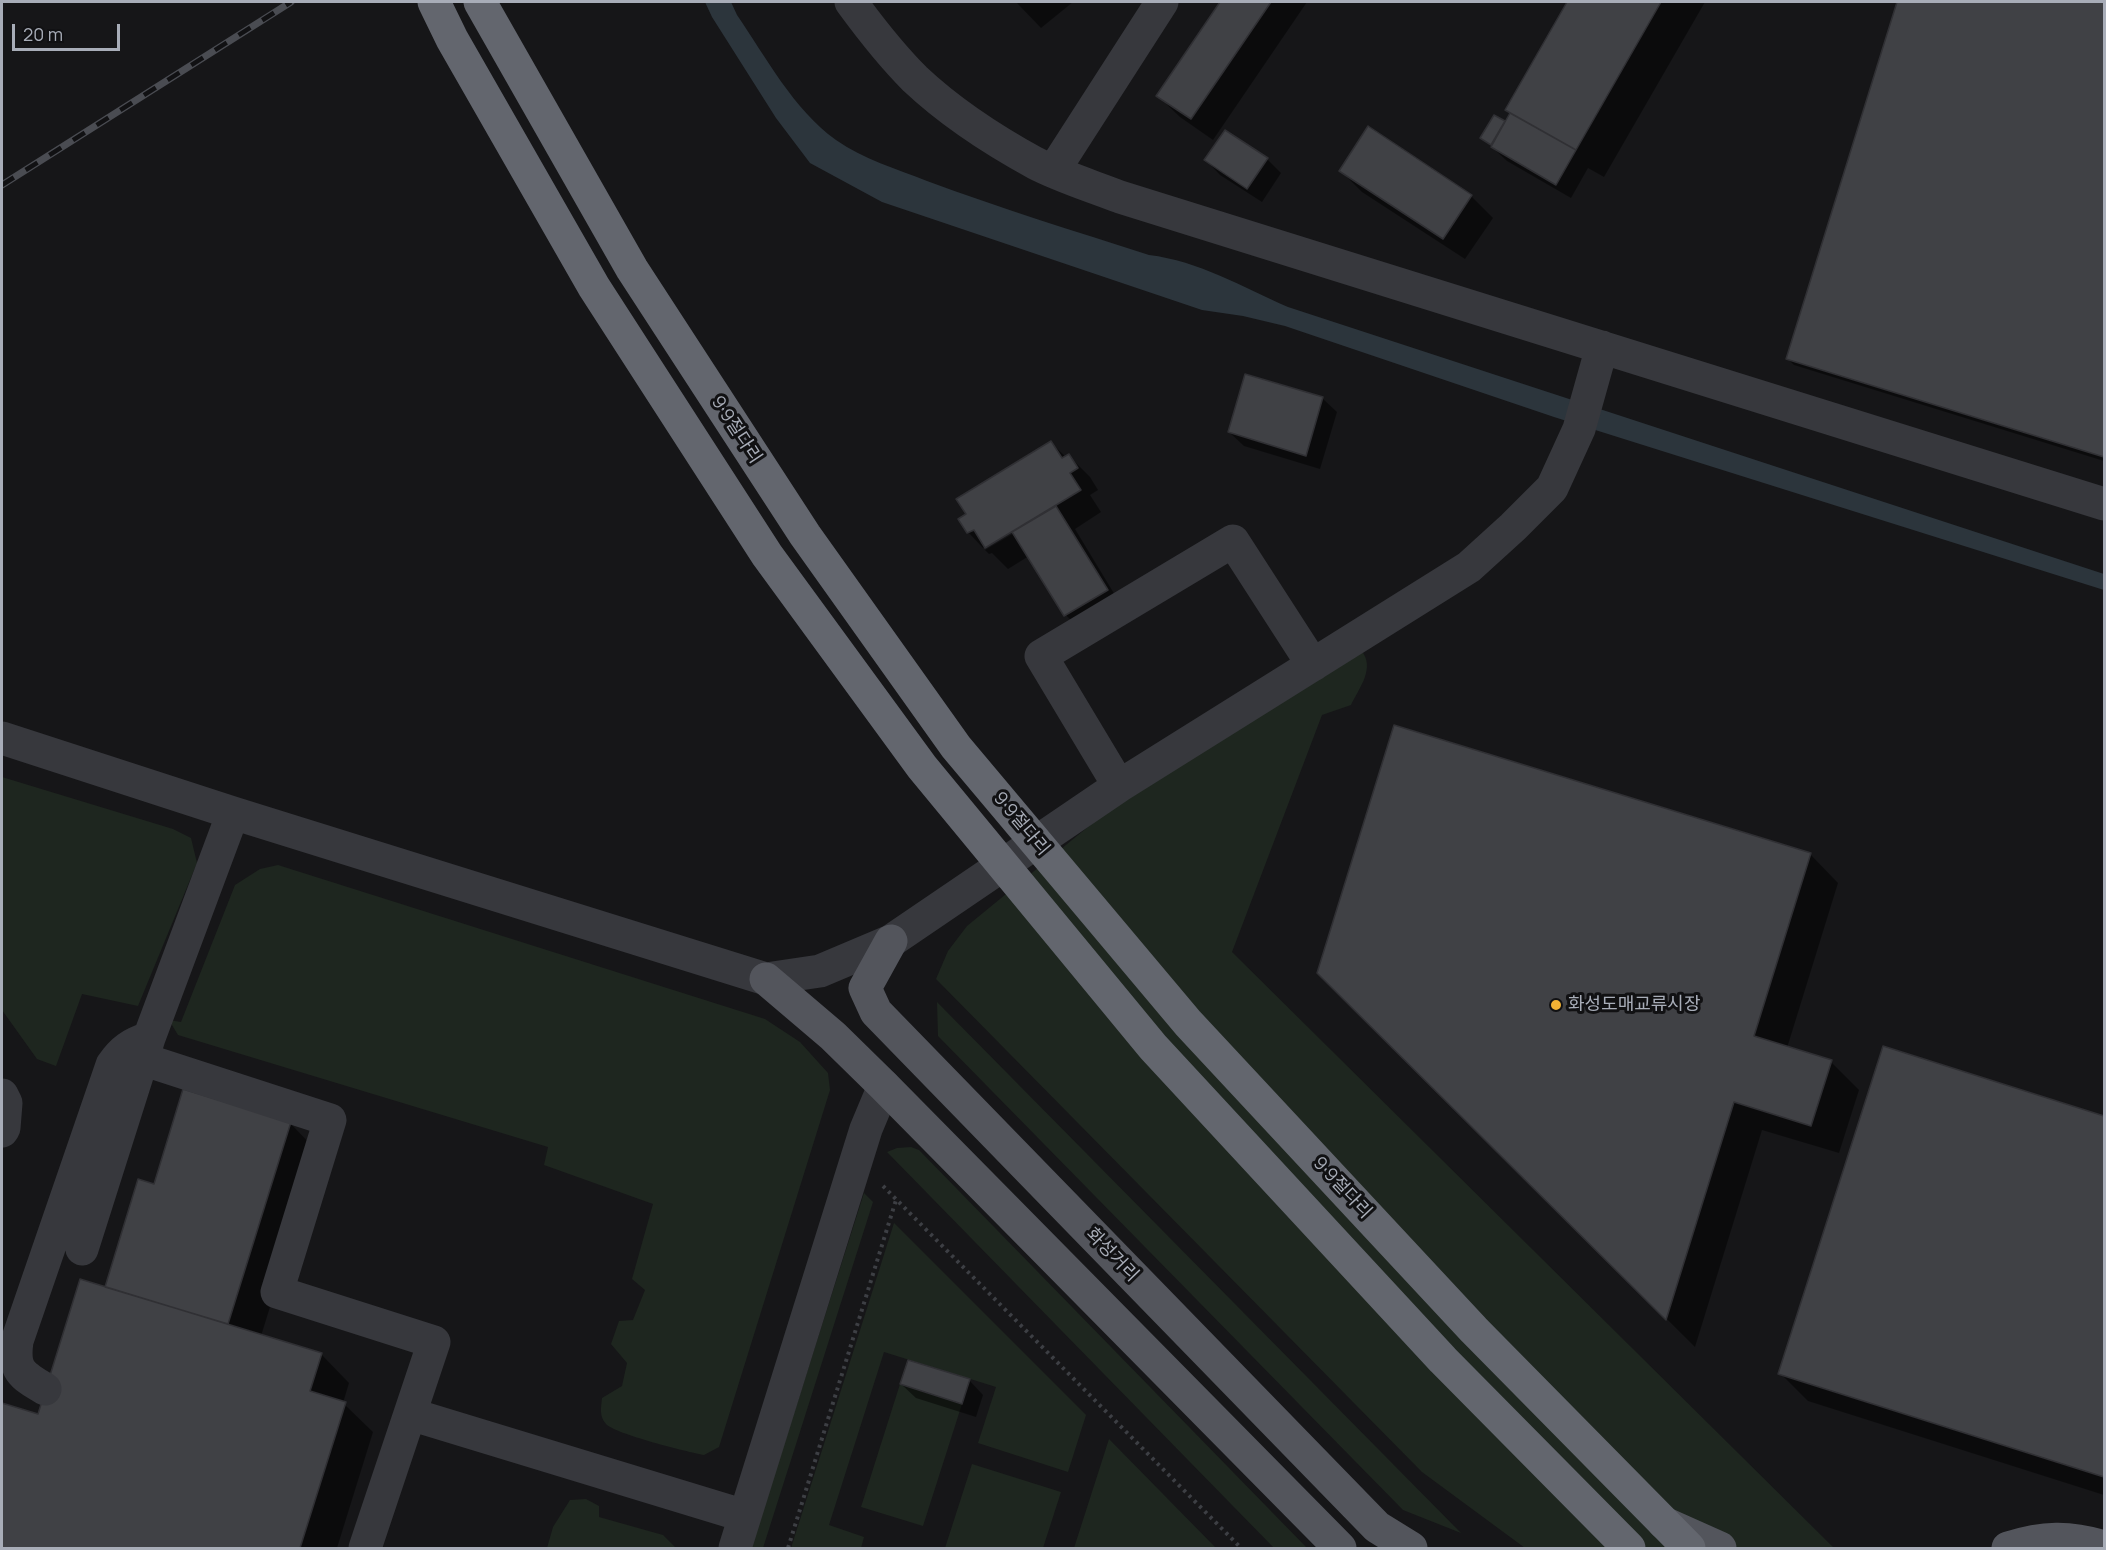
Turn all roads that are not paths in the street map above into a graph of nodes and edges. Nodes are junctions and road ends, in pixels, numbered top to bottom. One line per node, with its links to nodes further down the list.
1 (434, 2): 28 (highway, bridge)
2 (480, 2): 22 (highway, 9·9절다리, bridge)
3 (851, 2): 5 (street)
4 (1162, 2): 5 (street)
5 (1054, 170): 6 (street)
6 (1602, 347): 7 (street); 8 (street)
7 (2104, 504)
8 (1313, 665): 10 (street); 10 (street)
9 (2, 738): 11 (street)
10 (1119, 786): 12 (street)
11 (233, 813): 13 (street); 14 (street)
12 (891, 941): 13 (street); 27 (main road, 화성거리)
13 (766, 979): 15 (main road)
14 (145, 1048): 18 (street); 19 (street); 20 (street)
15 (884, 1086): 21 (street); 26 (main road)
16 (2, 1095): 17 (street)
17 (2, 1131)
18 (82, 1249)
19 (45, 1389)
20 (410, 1414): 21 (street); 24 (street)
21 (745, 1516): 25 (street)
22 (1664, 1523): 29 (highway, 9·9절다리, bridge); 30 (main road)
23 (2104, 1547): 31 (main road)
24 (365, 1548)
25 (735, 1548)
26 (1340, 1548)
27 (1410, 1548)
28 (1629, 1548)
29 (1689, 1548)
30 (1720, 1548)
31 (2008, 1548)

